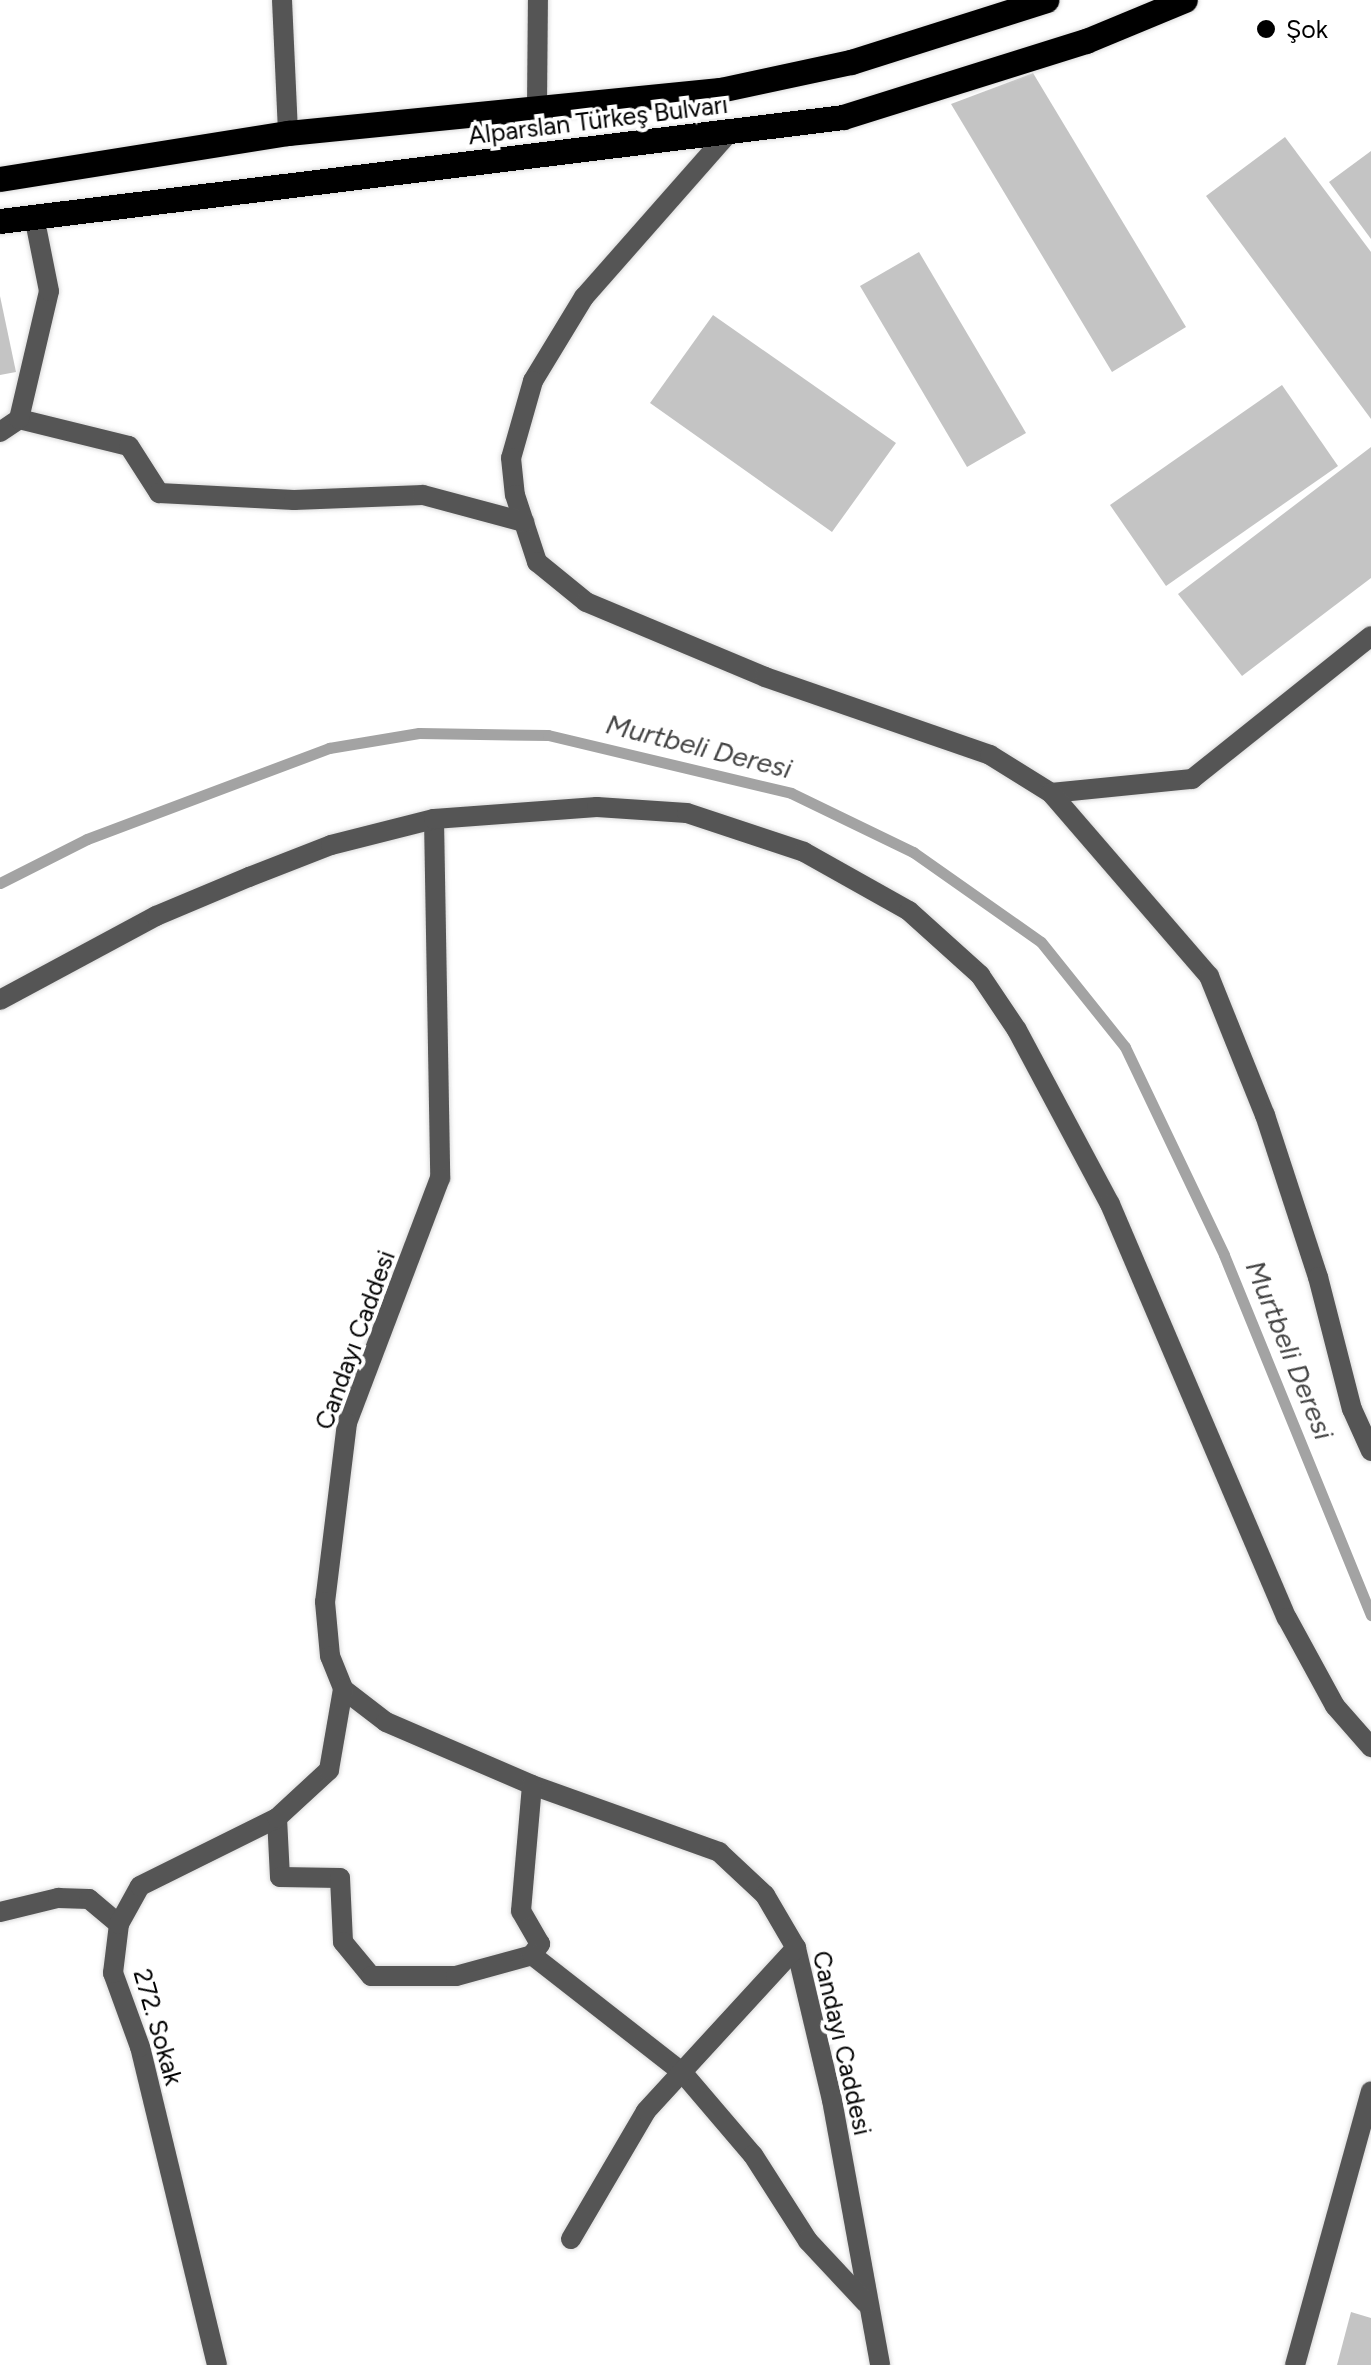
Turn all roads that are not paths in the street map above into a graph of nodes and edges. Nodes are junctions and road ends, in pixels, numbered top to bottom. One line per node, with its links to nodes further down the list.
1 (282, 0): 6 (street)
2 (538, 0): 5 (street)
3 (1046, 0): 5 (main road, Alparslan Türkeş Bulvarı)
4 (1185, 0): 7 (main road, Alparslan Türkeş Bulvarı)
5 (537, 106): 6 (main road, Alparslan Türkeş Bulvarı)
6 (288, 133): 8 (main road, Alparslan Türkeş Bulvarı)
7 (726, 136): 9 (main road, Alparslan Türkeş Bulvarı); 13 (street)
8 (0, 179)
9 (34, 216): 10 (main road, Alparslan Türkeş Bulvarı); 11 (street)
10 (0, 221)
11 (18, 419): 12 (street); 13 (street)
12 (0, 432)
13 (524, 522): 15 (street)
14 (1371, 636): 15 (street)
15 (1051, 793): 18 (street)
16 (434, 819): 17 (street); 19 (street, Candayı Caddesi); 20 (street)
17 (0, 1000)
18 (1371, 1451)
19 (343, 1689): 21 (street, Candayı Caddesi); 22 (street, 272. Sokak)
20 (1371, 1747)
21 (532, 1784): 25 (street, Candayı Caddesi); 26 (street)
22 (277, 1818): 24 (street, 272. Sokak); 26 (street)
23 (0, 1912): 24 (street)
24 (119, 1924): 31 (street, 272. Sokak)
25 (796, 1948): 27 (street); 30 (street, Candayı Caddesi)
26 (532, 1955): 27 (street)
27 (682, 2072): 29 (street); 30 (street)
28 (1371, 2091): 33 (street)
29 (571, 2239)
30 (867, 2304): 32 (street, Candayı Caddesi)
31 (217, 2365)
32 (880, 2365)
33 (1294, 2365)

